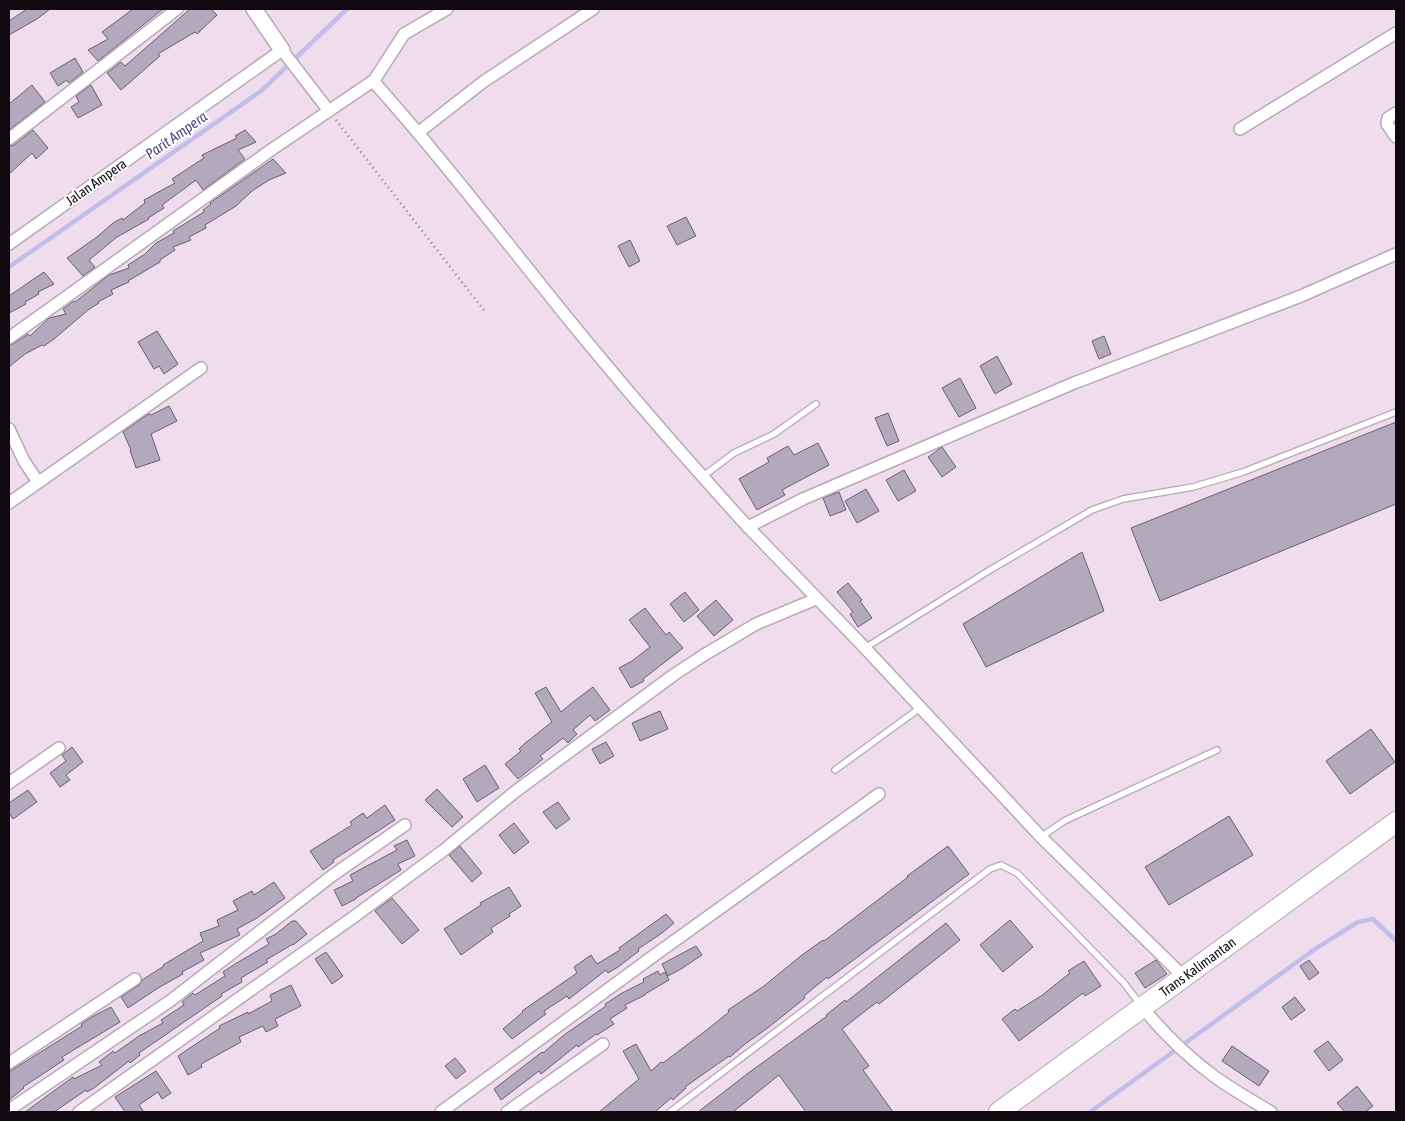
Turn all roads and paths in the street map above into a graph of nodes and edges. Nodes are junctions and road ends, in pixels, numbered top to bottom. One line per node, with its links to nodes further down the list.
1 (177, 9): 13 (street)
2 (254, 9): 6 (street)
3 (447, 9): 7 (street)
4 (593, 9): 11 (street)
5 (1396, 33): 10 (street)
6 (279, 55): 8 (street); 14 (street, Jalan Ampera)
7 (373, 82): 8 (street); 11 (street)
8 (329, 111): 16 (path); 17 (street)
9 (1396, 113): 12 (street)
10 (1240, 129)
11 (419, 132): 22 (street)
12 (1396, 137)
13 (9, 139)
14 (9, 244)
15 (1396, 254): 25 (street)
16 (486, 313)
17 (9, 338)
18 (201, 368): 23 (street)
19 (816, 404): 22 (lane)
20 (1396, 412): 27 (lane)
21 (9, 429): 23 (street)
22 (702, 477): 25 (street)
23 (38, 482): 24 (street)
24 (9, 503)
25 (748, 527): 26 (street)
26 (816, 599): 27 (street); 43 (street)
27 (865, 648): 28 (street)
28 (920, 708): 31 (lane); 36 (street)
29 (59, 748): 32 (street)
30 (1217, 750): 36 (lane)
31 (835, 770)
32 (9, 783)
33 (879, 794): 44 (street)
34 (1396, 822): 37 (highway, Trans Kalimantan)
35 (405, 825): 42 (street)
36 (1041, 837): 37 (street)
37 (1184, 977): 39 (highway, Trans Kalimantan)
38 (136, 979): 41 (street)
39 (1143, 1008): 46 (lane); 47 (highway, Trans Kalimantan); 48 (street)
40 (604, 1044): 45 (street)
41 (9, 1063)
42 (9, 1110)
43 (79, 1112)
44 (441, 1112)
45 (507, 1112)
46 (670, 1112)
47 (999, 1112)
48 (1272, 1112)

